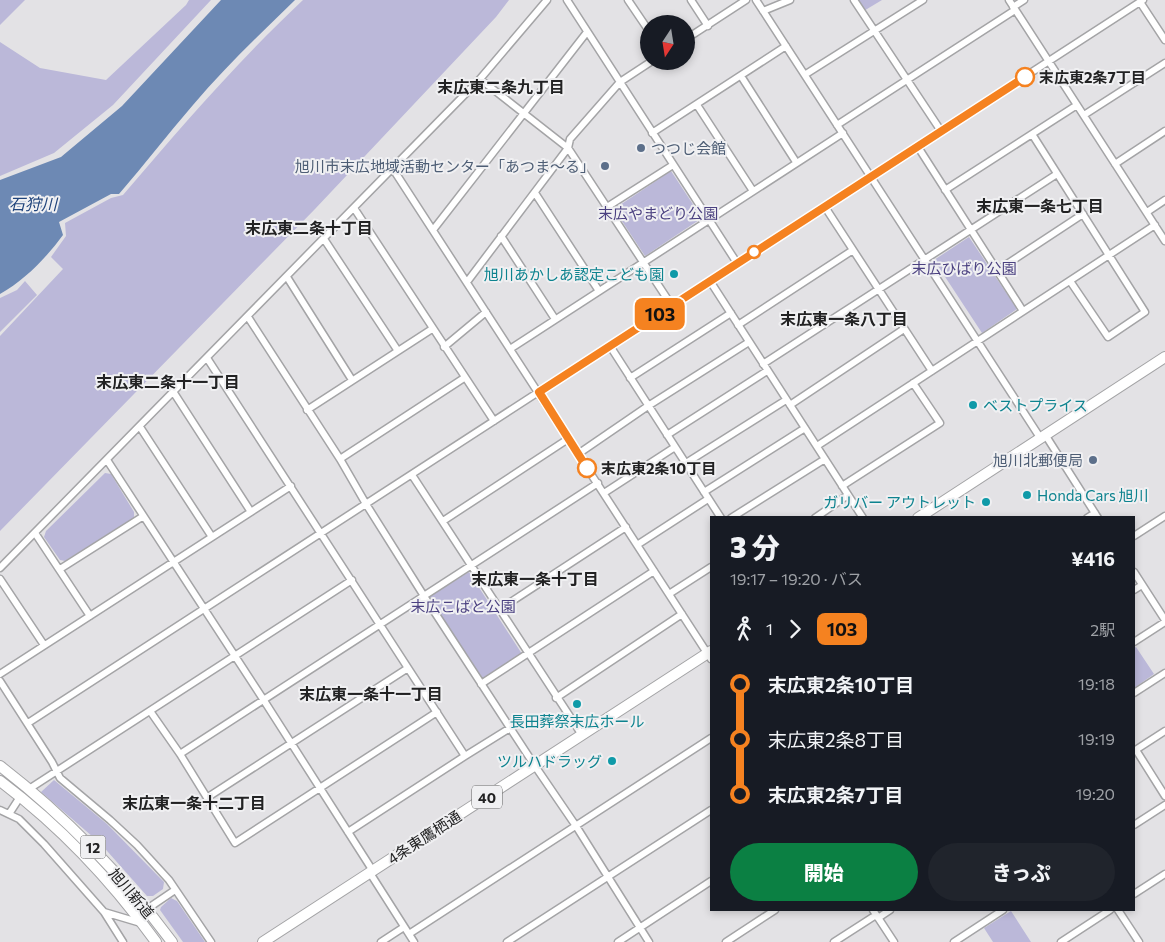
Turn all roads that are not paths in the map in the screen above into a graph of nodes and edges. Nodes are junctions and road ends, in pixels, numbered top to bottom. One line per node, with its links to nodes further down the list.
1 (547, 0): 27 (street)
2 (567, 0): 18 (street)
3 (628, 0): 15 (street)
4 (691, 0): 16 (street)
5 (746, 0): 16 (street)
6 (756, 0): 14 (street)
7 (790, 0): 14 (street)
8 (854, 0): 17 (street)
9 (923, 0): 17 (street)
10 (1009, 0): 13 (street)
11 (1024, 0): 13 (street)
12 (1142, 1): 20 (street); 22 (street)
13 (1014, 8): 22 (street); 28 (street)
14 (763, 11): 21 (street)
15 (640, 18)
16 (708, 26): 19 (street)
17 (875, 31): 25 (street); 28 (street)
18 (587, 32): 29 (street); 32 (street)
19 (695, 34)
20 (1165, 40)
21 (786, 46): 25 (street); 26 (street)
22 (1049, 61): 31 (street); 35 (street)
23 (1165, 62): 33 (street)
24 (640, 69): 29 (street)
25 (806, 74): 34 (street)
26 (741, 76): 30 (street); 42 (street)
27 (480, 79): 32 (street); 45 (street)
28 (907, 79): 34 (street); 35 (street)
29 (620, 82): 38 (street); 41 (street)
30 (697, 105): 38 (street); 49 (street)
31 (1077, 105): 33 (street); 39 (street)
32 (524, 113): 41 (street); 59 (street)
33 (1084, 115): 43 (street)
34 (837, 125): 37 (street)
35 (941, 131): 40 (street)
36 (1165, 131): 43 (street)
37 (843, 133): 42 (street); 47 (street)
38 (652, 134): 44 (street)
39 (1032, 134): 46 (street); 48 (street)
40 (918, 146): 47 (street); 48 (street)
41 (568, 148): 50 (street); 52 (street)
42 (796, 162): 49 (street)
43 (1115, 164): 55 (street)
44 (673, 165): 52 (street); 57 (street)
45 (393, 169): 54 (street); 59 (street)
46 (1057, 174): 56 (street); 60 (street)
47 (871, 177): 53 (street); 66 (street)
48 (945, 190): 60 (street)
49 (753, 191): 57 (street)
50 (535, 193): 61 (street); 75 (street)
51 (1165, 200): 55 (street)
52 (607, 207): 67 (street)
53 (825, 207): 64 (street); 68 (street)
54 (354, 208): 62 (street); 83 (street)
55 (1146, 212): 58 (street)
56 (1083, 214): 65 (street); 69 (street)
57 (709, 220): 67 (street); 68 (street)
58 (1155, 225): 63 (street); 65 (street)
59 (433, 230): 73 (street)
60 (972, 230): 66 (street); 69 (street)
61 (501, 236): 73 (street); 81 (street)
62 (324, 239): 70 (street); 90 (street)
63 (1165, 241)
64 (853, 250): 74 (street); 82 (street)
65 (1110, 255): 72 (street); 72 (street)
66 (925, 260): 74 (street); 85 (street)
67 (643, 262): 75 (street); 76 (street)
68 (738, 263): 71 (street)
69 (998, 270): 77 (street)
70 (286, 277): 80 (street); 98 (street)
71 (710, 281): 76 (street); 79 (street)
72 (1070, 281): 77 (street)
73 (467, 282): 78 (street)
74 (880, 290): 84 (street); 93 (street)
75 (599, 291): 81 (street)
76 (672, 306): 87 (street)
77 (1024, 311): 85 (street)
78 (486, 312): 88 (street); 89 (street)
79 (731, 314): 82 (street); 97 (street)
80 (248, 317): 92 (street); 104 (street)
81 (555, 319): 89 (street)
82 (738, 324): 86 (street)
83 (432, 329): 88 (street); 90 (street)
84 (904, 329): 95 (street); 102 (street)
85 (977, 341): 95 (street); 109 (street)
86 (749, 342): 93 (street); 103 (street)
87 (610, 346): 97 (street); 100 (street)
88 (444, 347): 96 (street)
89 (510, 349): 100 (street)
90 (398, 351): 98 (street)
91 (1165, 357): 109 (highway)
92 (207, 358): 101 (street); 120 (street)
93 (763, 364): 94 (street)
94 (768, 370): 102 (street); 108 (street)
95 (932, 371): 99 (street)
96 (464, 378): 105 (street); 114 (street)
97 (630, 378): 103 (street)
98 (352, 380): 104 (street)
99 (913, 383): 111 (street); 121 (street)
100 (539, 392): 105 (street); 110 (street)
101 (174, 393): 106 (street); 127 (street)
102 (788, 403): 107 (street); 117 (street)
103 (648, 406): 108 (street); 113 (street)
104 (306, 410): 114 (street)
105 (494, 421): 118 (street)
106 (140, 427): 116 (street); 141 (street)
107 (805, 428): 111 (street); 122 (street)
108 (667, 435): 112 (street)
109 (1043, 437): 128 (street); 133 (highway)
110 (568, 439): 113 (street); 136 (street)
111 (816, 446): 115 (street)
112 (675, 447): 117 (street); 123 (street)
113 (578, 454): 119 (street)
114 (340, 459): 126 (street)
115 (825, 459): 121 (street); 130 (street)
116 (106, 460): 135 (street); 138 (street)
117 (686, 463): 122 (street)
118 (412, 475): 126 (street); 136 (street)
119 (598, 484): 123 (street); 144 (street)
120 (291, 486): 127 (street); 139 (street)
121 (842, 486): 124 (street)
122 (704, 492): 125 (street)
123 (604, 493): 137 (street)
124 (848, 495): 131 (street); 132 (street)
125 (708, 499): 129 (street); 142 (street)
126 (366, 504): 139 (street); 155 (street)
127 (251, 512): 141 (street)
128 (1097, 515)
129 (720, 516)
130 (734, 516)
131 (818, 516)
132 (862, 516)
133 (921, 516)
134 (1165, 516): 140 (street)
135 (142, 517): 143 (street); 147 (street)
136 (442, 521): 144 (street)
137 (626, 527): 142 (street); 157 (street)
138 (35, 533): 145 (street); 147 (street)
139 (321, 533): 151 (street); 156 (street)
140 (1135, 535)
141 (212, 537): 143 (street)
142 (637, 545): 148 (street)
143 (173, 562): 156 (street); 159 (street)
144 (471, 565): 155 (street); 157 (street)
145 (0, 568)
146 (710, 568): 154 (street)
147 (60, 569): 159 (street)
148 (654, 570): 154 (street); 164 (street)
149 (1135, 574): 152 (street)
150 (0, 579): 163 (street)
151 (352, 580): 161 (street); 166 (street)
152 (1142, 585): 153 (street); 160 (street)
153 (1135, 589)
154 (669, 594): 158 (street)
155 (424, 596): 161 (street); 171 (street)
156 (203, 609): 166 (street); 177 (street)
157 (500, 609): 164 (street)
158 (682, 614): 165 (street); 173 (street)
159 (90, 616): 163 (street)
160 (1165, 621): 162 (street)
161 (380, 624): 167 (street); 174 (street)
162 (1135, 641)
163 (44, 645): 169 (street)
164 (528, 653): 171 (street); 173 (street)
165 (710, 655): 180 (highway, 4条東鷹栖通 / 40)
166 (234, 656): 174 (street); 175 (street)
167 (408, 668): 176 (street); 182 (street)
168 (1165, 673): 172 (street)
169 (0, 674)
170 (0, 681): 177 (street)
171 (481, 684): 178 (street)
172 (1135, 692)
173 (556, 698): 180 (street)
174 (263, 700): 182 (street); 184 (street)
175 (150, 711): 184 (street); 188 (street)
176 (437, 712): 185 (street); 190 (street)
177 (28, 723): 188 (street)
178 (510, 728): 185 (street); 187 (street)
179 (1165, 731): 183 (street)
180 (582, 735): 187 (highway, 4条東鷹栖通 / 40)
181 (710, 739): 200 (street)
182 (292, 744): 190 (street); 194 (street)
183 (1135, 751): 192 (street)
184 (180, 754): 194 (street)
185 (465, 756): 201 (street)
186 (0, 766): 191 (highway, 旭川新道 / 12)
187 (535, 766): 200 (street); 202 (highway, 4条東鷹栖通 / 40)
188 (56, 771): 191 (street); 206 (street)
189 (0, 781): 193 (highway, 旭川新道 / 12)
190 (320, 788): 194 (street); 201 (street)
191 (30, 789): 208 (highway, 旭川新道 / 12)
192 (1165, 796)
193 (20, 797): 198 (street); 215 (highway, 旭川新道 / 12)
194 (208, 798)
195 (1165, 805): 199 (street)
196 (0, 810): 198 (street)
197 (710, 811): 204 (street)
198 (9, 814): 213 (street)
199 (1135, 824)
200 (576, 826): 204 (street); 218 (street)
201 (348, 832): 202 (street)
202 (371, 872): 216 (street); 224 (highway, 4条東鷹栖通 / 40)
203 (1165, 874): 207 (street)
204 (608, 876): 217 (street); 227 (street)
205 (710, 883): 217 (street)
206 (175, 890): 208 (street); 223 (street)
207 (1135, 893)
208 (147, 909): 222 (highway, 旭川新道 / 12)
209 (773, 911): 230 (street)
210 (1002, 911): 219 (street)
211 (1108, 911): 234 (street)
212 (1119, 911): 235 (street)
213 (104, 912): 215 (street); 220 (street)
214 (876, 914): 231 (street); 232 (street)
215 (142, 923): 221 (highway, 旭川新道 / 12)
216 (404, 927): 218 (street); 225 (street)
217 (640, 928): 228 (street); 229 (street)
218 (409, 934): 226 (street)
219 (962, 940): 233 (street)
220 (123, 942)
221 (156, 942)
222 (172, 942)
223 (211, 942)
224 (263, 942)
225 (381, 942)
226 (414, 942)
227 (507, 942)
228 (618, 942)
229 (649, 942)
230 (726, 942)
231 (834, 942)
232 (894, 942)
233 (954, 942)
234 (1061, 942)
235 (1139, 942)

